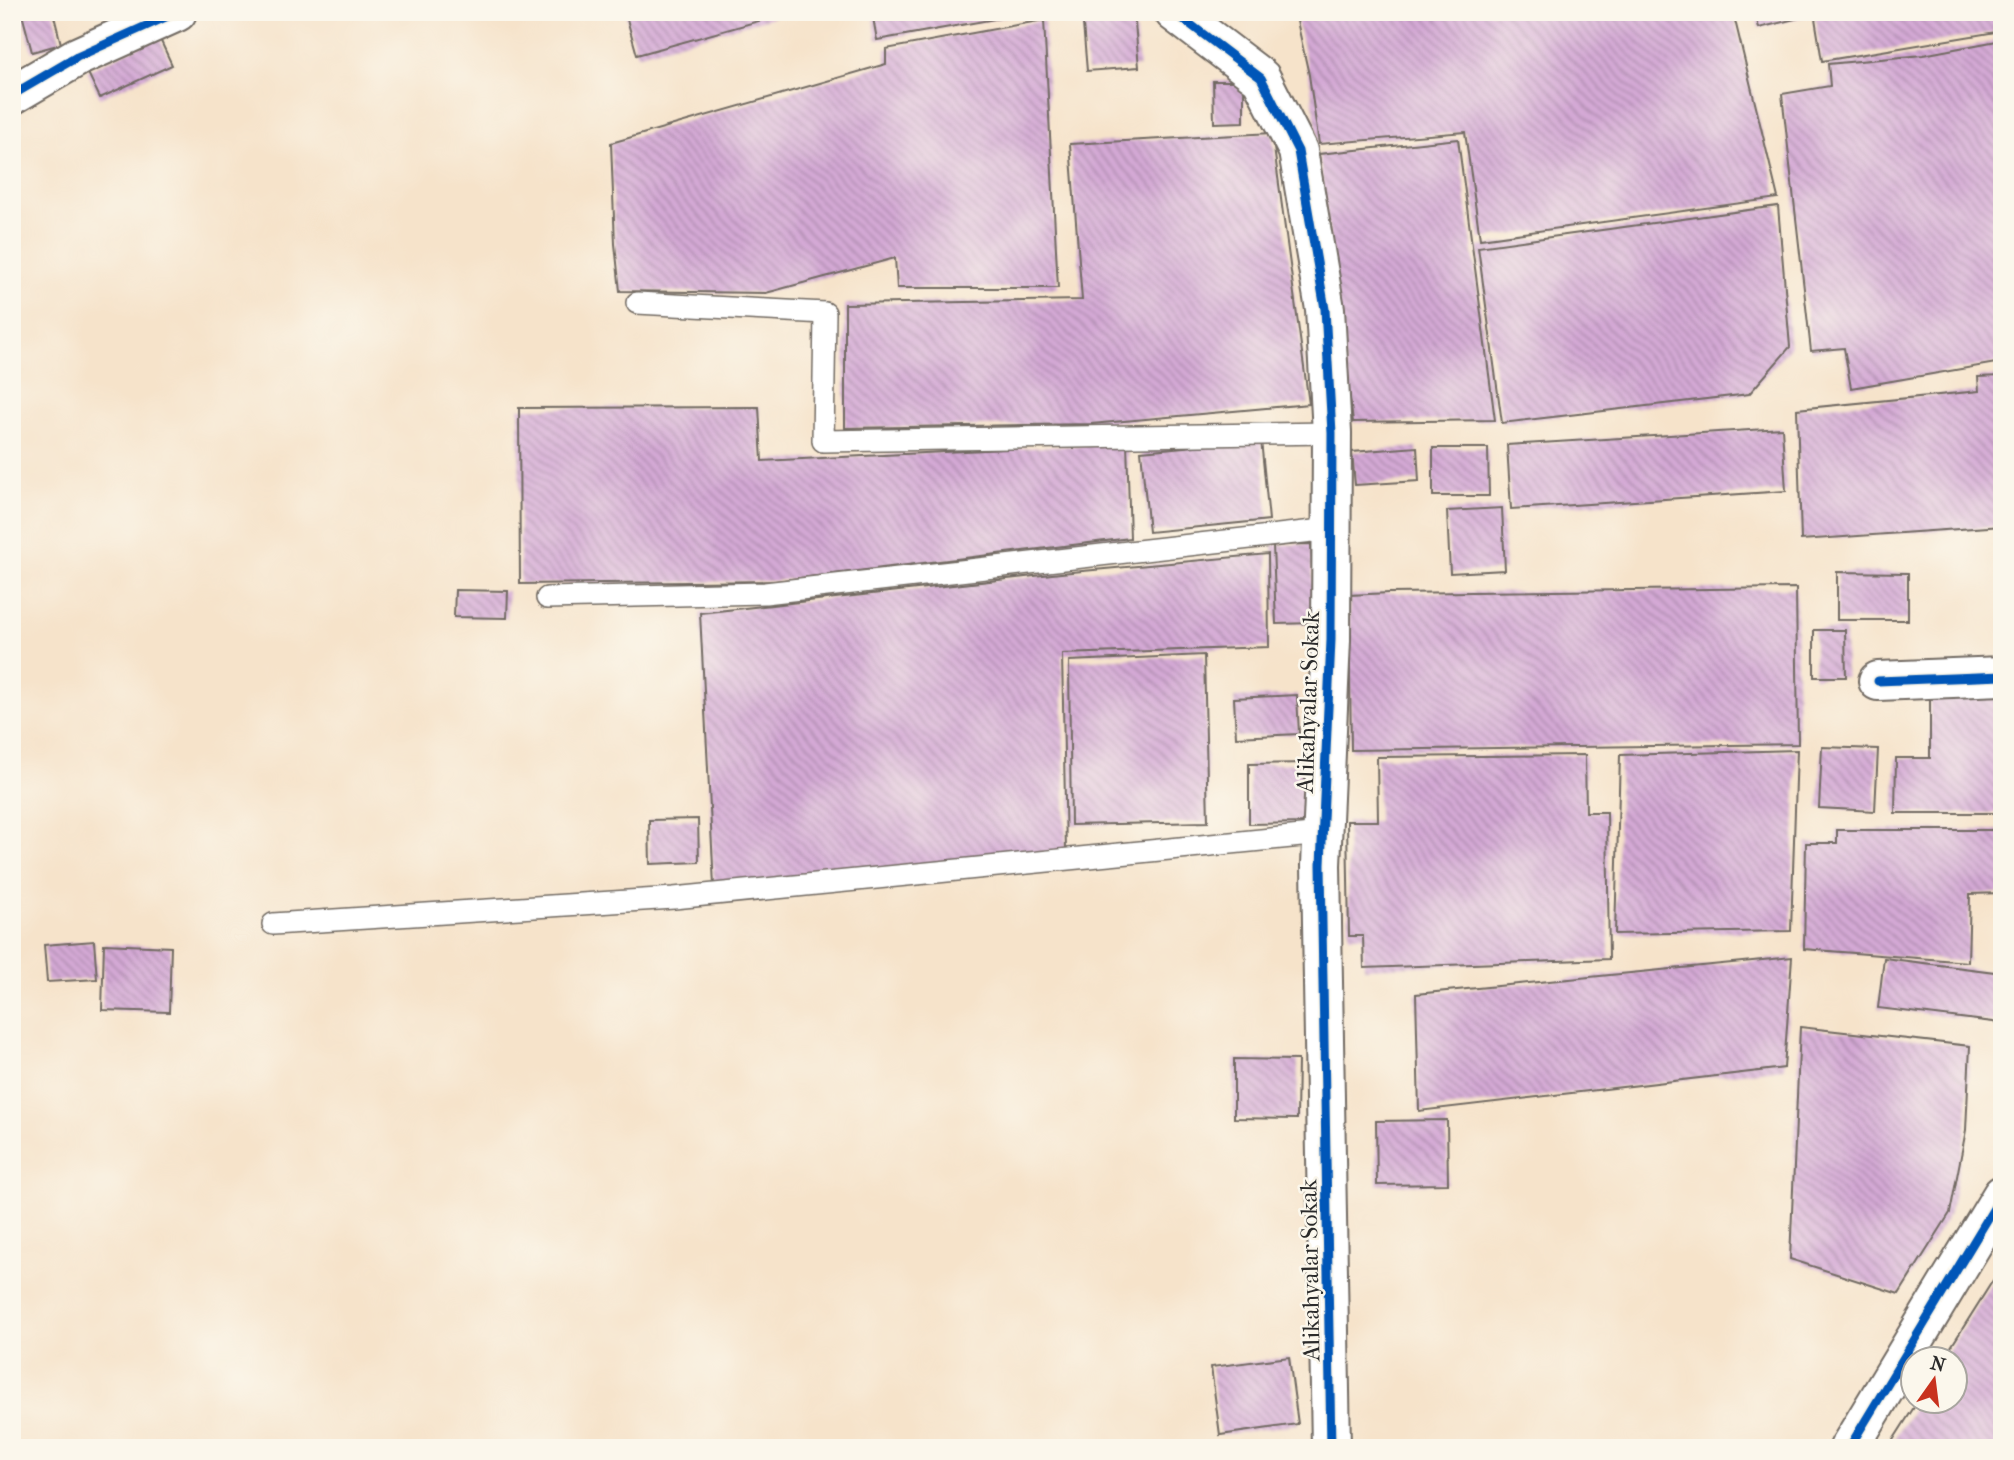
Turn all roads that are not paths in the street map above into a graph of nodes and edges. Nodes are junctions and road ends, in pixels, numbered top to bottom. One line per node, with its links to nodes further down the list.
1 (177, 12): 3 (street)
2 (1174, 12): 5 (street, Alikahyalar Sokak)
3 (12, 95)
4 (638, 303): 5 (lane)
5 (1332, 433): 6 (street, Alikahyalar Sokak)
6 (1331, 529): 7 (lane); 10 (street, Alikahyalar Sokak)
7 (547, 598)
8 (2002, 676): 9 (street)
9 (1878, 681)
10 (1322, 834): 11 (lane); 13 (street, Alikahyalar Sokak)
11 (273, 925)
12 (2002, 1195): 14 (street)
13 (1331, 1448)
14 (1849, 1448)

